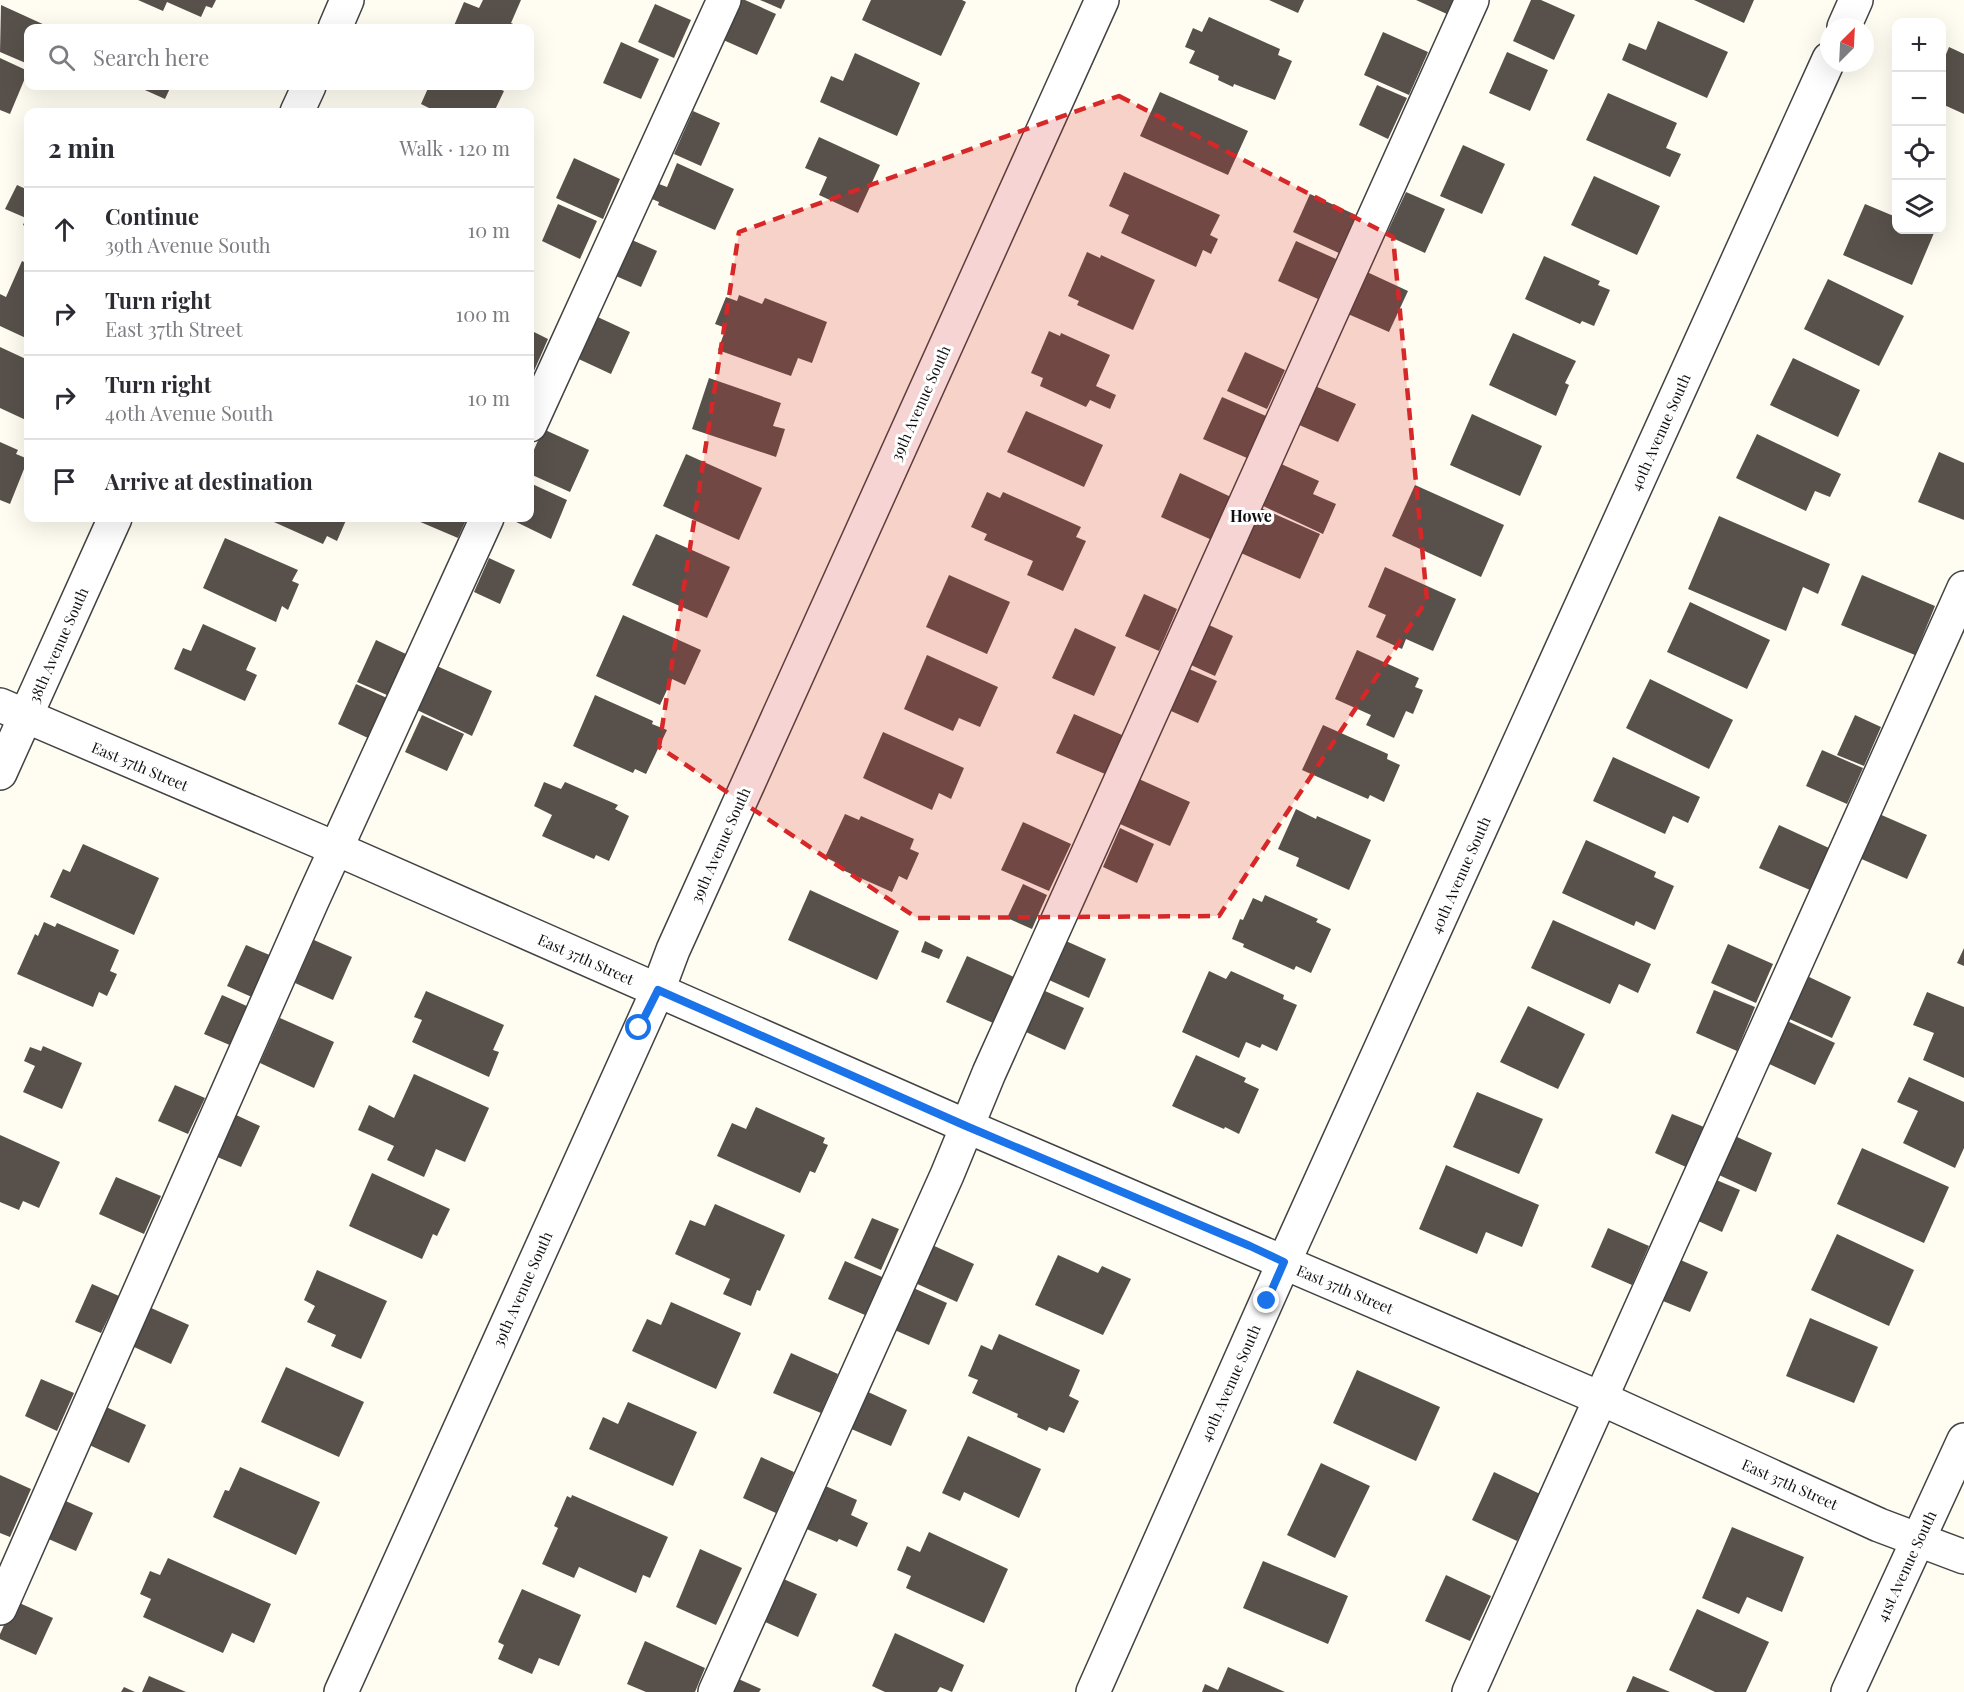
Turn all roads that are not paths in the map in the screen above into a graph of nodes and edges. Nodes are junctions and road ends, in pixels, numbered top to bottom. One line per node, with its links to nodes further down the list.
1 (347, 0): 7 (street)
2 (724, 0): 11 (street)
3 (1102, 0): 18 (street, 39th Avenue South)
4 (1472, 0): 19 (street)
5 (1856, 0): 6 (street)
6 (1848, 18)
7 (337, 24)
8 (1823, 72): 20 (street, 40th Avenue South)
9 (307, 90): 10 (street)
10 (299, 108)
11 (534, 416)
12 (113, 522): 15 (street, 38th Avenue South)
13 (485, 522): 17 (street)
14 (1964, 588): 21 (street)
15 (13, 711): 16 (street, 38th Avenue South); 17 (street, East 37th Street)
16 (0, 773)
17 (337, 849): 18 (street, East 37th Street); 25 (street)
18 (658, 990): 19 (street, East 37th Street); 26 (street, 39th Avenue South)
19 (966, 1126): 20 (street, East 37th Street); 27 (street)
20 (1284, 1262): 21 (street, East 37th Street); 28 (street, 40th Avenue South)
21 (1602, 1399): 23 (street, East 37th Street); 29 (street)
22 (1964, 1440): 23 (street, 41st Avenue South)
23 (1919, 1539): 24 (street, East 37th Street); 30 (street, 41st Avenue South)
24 (1964, 1557)
25 (0, 1608)
26 (341, 1692)
27 (715, 1692)
28 (1093, 1692)
29 (1469, 1692)
30 (1848, 1692)

